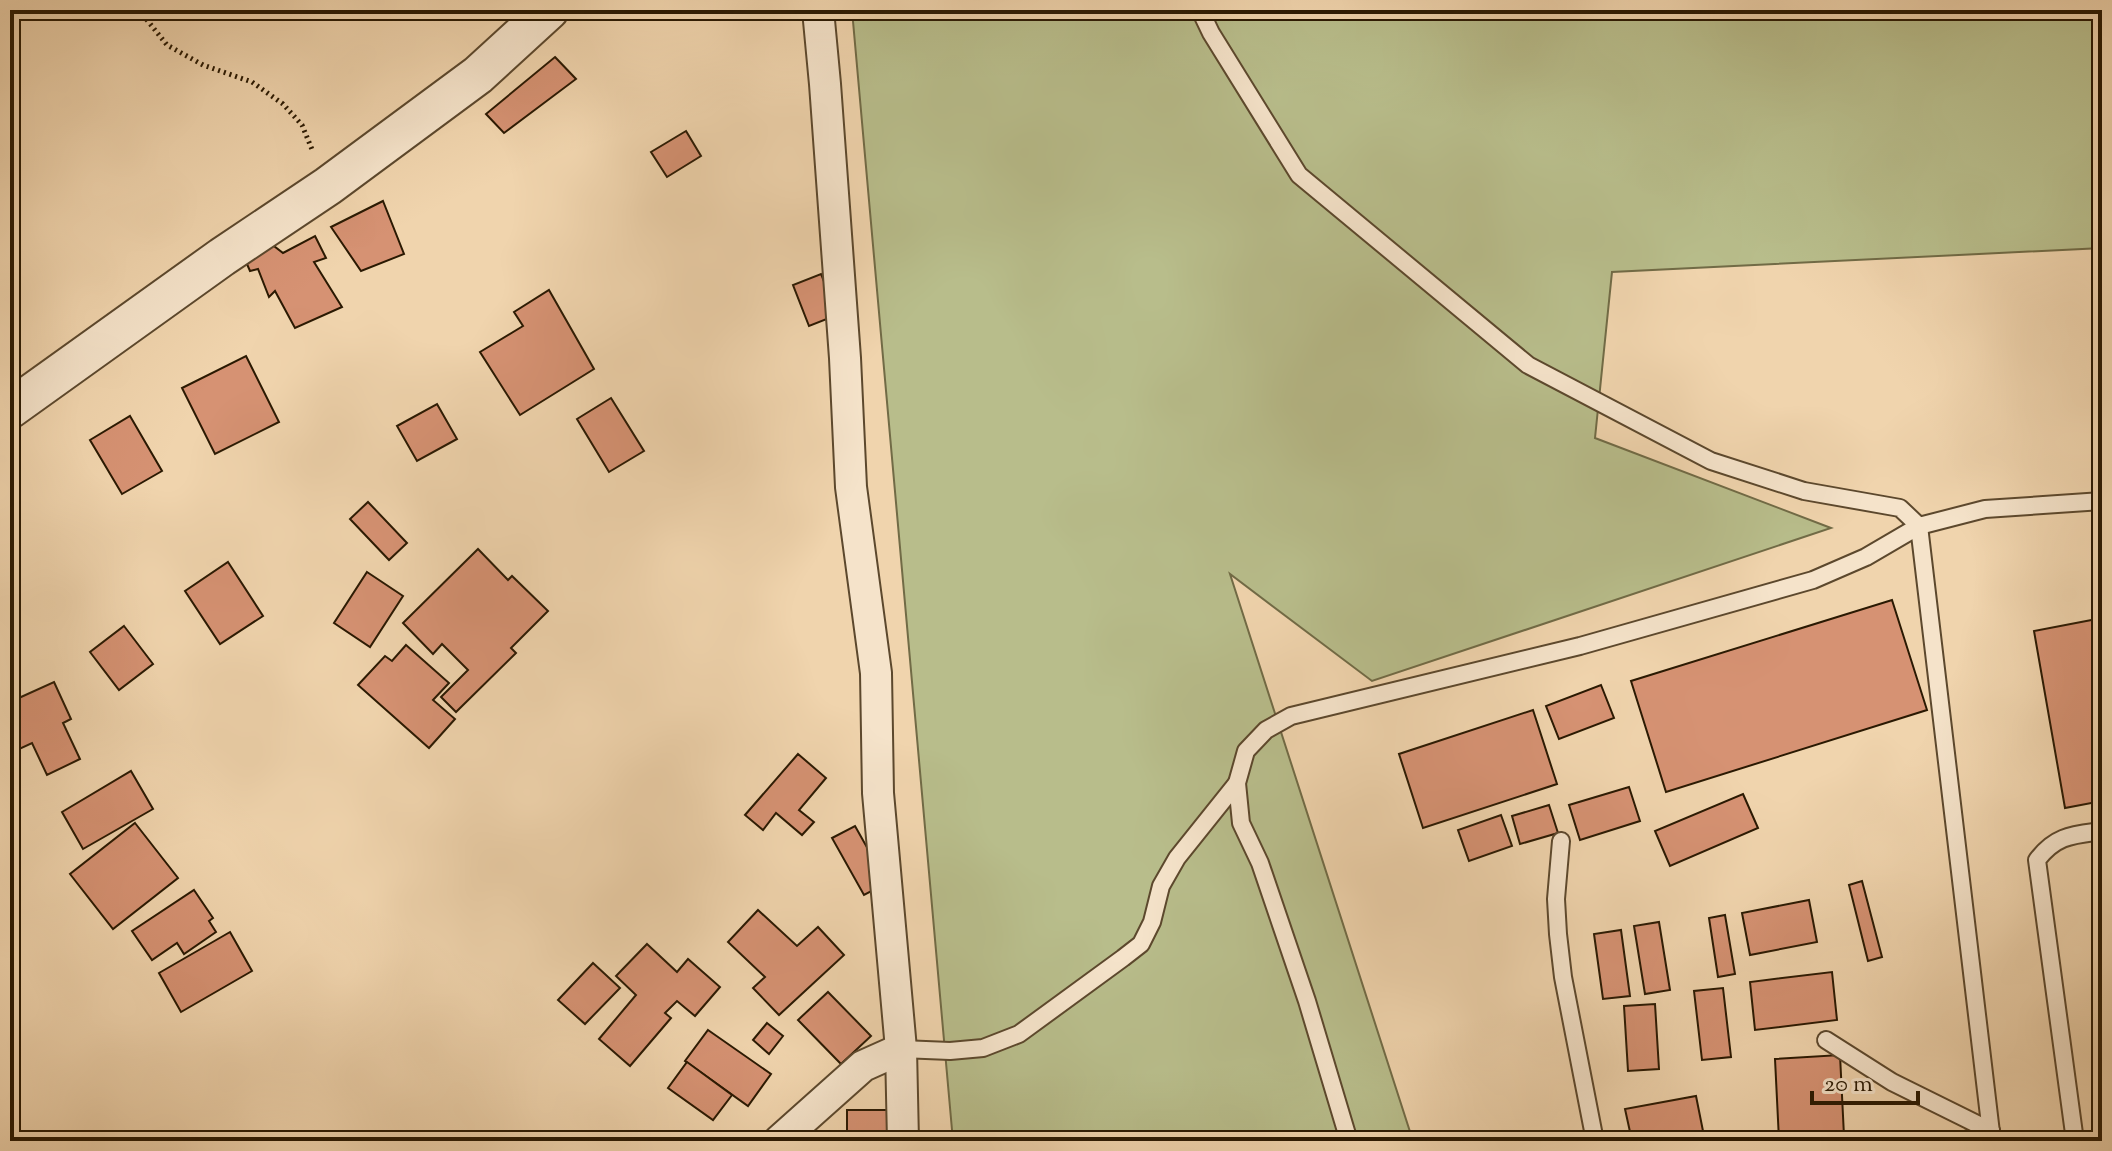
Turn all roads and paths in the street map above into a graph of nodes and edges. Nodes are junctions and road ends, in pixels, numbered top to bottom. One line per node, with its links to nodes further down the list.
1 (139, 10): 5 (path)
2 (549, 10): 5 (street)
3 (818, 10): 13 (street)
4 (1200, 10): 8 (lane)
5 (328, 186): 6 (street)
6 (10, 409)
7 (2102, 501): 8 (lane)
8 (1919, 526): 9 (lane); 14 (lane)
9 (1237, 783): 13 (lane); 17 (lane)
10 (2102, 831): 20 (lane)
11 (1561, 841): 18 (lane)
12 (1826, 1040): 14 (lane)
13 (901, 1049): 15 (street); 16 (street)
14 (1991, 1136): 19 (lane)
15 (779, 1141)
16 (903, 1141)
17 (1349, 1141)
18 (1595, 1141)
19 (1963, 1141)
20 (2075, 1141)

